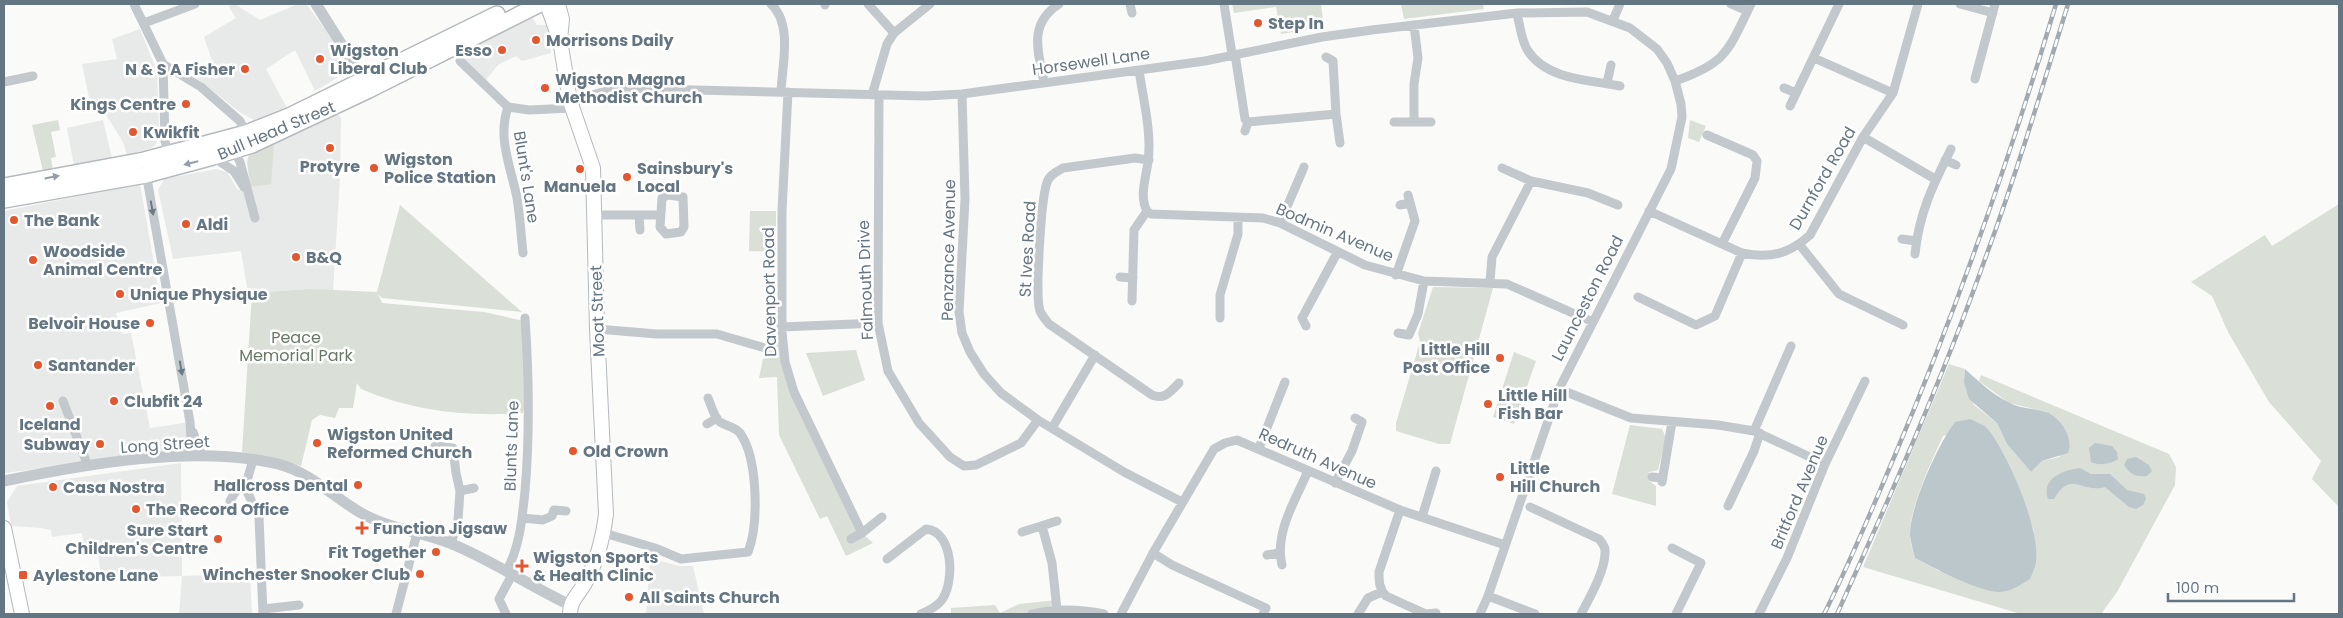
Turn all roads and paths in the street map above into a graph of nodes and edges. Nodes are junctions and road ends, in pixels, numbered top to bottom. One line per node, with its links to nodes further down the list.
1 (134, 4): 23 (street)
2 (195, 4): 23 (street)
3 (316, 4): 40 (street)
4 (547, 4): 26 (main road, Moat Street)
5 (558, 4): 26 (main road, Moat Street)
6 (771, 4): 43 (street, Davenport Road)
7 (868, 4): 25 (street)
8 (930, 4): 25 (street)
9 (1059, 4): 38 (street)
10 (1130, 4): 20 (street)
11 (1224, 4): 27 (street)
12 (1620, 4): 22 (street)
13 (1732, 4): 18 (street)
14 (1839, 4): 29 (street)
15 (1918, 4): 45 (street, Durnford Road)
16 (1960, 4): 19 (street)
17 (526, 5): 40 (main road, Bull Head Street); 40 (main road, Bull Head Street)
18 (1749, 8): 36 (street)
19 (1994, 8): 35 (street)
20 (1132, 13)
21 (1518, 13): 22 (street, Horsewell Lane); 24 (street, Horsewell Lane); 39 (street)
22 (1614, 20): 36 (street, Launceston Road)
23 (144, 23): 31 (street)
24 (1414, 25): 27 (street, Horsewell Lane); 54 (street)
25 (894, 33): 47 (street, Falmouth Drive)
26 (560, 40): 48 (main road, Moat Street)
27 (1234, 54): 33 (street, Horsewell Lane); 52 (street)
28 (1333, 58): 51 (street)
29 (1814, 58): 44 (street); 45 (street)
30 (460, 61): 50 (street)
31 (162, 64): 59 (street); 67 (street)
32 (1611, 64): 39 (street)
33 (1139, 70): 38 (street, Horsewell Lane); 65 (street)
34 (33, 76): 37 (street)
35 (1975, 79)
36 (1675, 81): 81 (street, Launceston Road)
37 (4, 82)
38 (1044, 82): 46 (street, Horsewell Lane)
39 (1607, 83): 41 (street)
40 (367, 85): 59 (main road, Bull Head Street)
41 (1620, 86)
42 (1784, 88): 44 (street)
43 (784, 92): 47 (street, Horsewell Lane); 48 (street, Horsewell Lane); 109 (street, Davenport Road)
44 (1796, 93): 49 (street)
45 (1894, 93): 58 (street, Durnford Road)
46 (962, 94): 47 (street, Horsewell Lane); 123 (street, Penzance Avenue)
47 (875, 95): 106 (street, Falmouth Drive)
48 (571, 104): 50 (street, Horsewell Lane); 84 (main road, Moat Street)
49 (1790, 106)
50 (508, 107): 92 (street, Blunt's Lane)
51 (1336, 114): 52 (street); 61 (street)
52 (1248, 122): 56 (street)
53 (1394, 122): 54 (street)
54 (1414, 122): 55 (street)
55 (1431, 122)
56 (1245, 131)
57 (1707, 135): 90 (street)
58 (1863, 137): 72 (street); 91 (street, Durnford Road)
59 (249, 139): 60 (main road, Bull Head Street); 63 (main road, Bull Head Street)
60 (219, 142): 63 (street); 67 (main road, Bull Head Street)
61 (1340, 142)
62 (1951, 149): 66 (street)
63 (235, 150): 64 (main road, Bull Head Street); 64 (street)
64 (213, 158): 67 (main road, Bull Head Street, one-way to 67)
65 (1148, 160): 80 (street); 114 (street, St Ives Road)
66 (1945, 160): 68 (street); 72 (street)
67 (170, 161): 69 (main road, Bull Head Street)
68 (1956, 164)
69 (145, 167): 74 (main road, Bull Head Street, one-way to 69); 76 (main road, Bull Head Street); 124 (street, one-way to 124)
70 (1304, 167): 86 (street)
71 (1502, 168): 73 (street)
72 (1934, 179): 89 (street)
73 (1531, 180): 75 (street); 100 (street)
74 (4, 186)
75 (1603, 199): 78 (street); 79 (street)
76 (4, 200)
77 (1400, 205): 96 (street)
78 (1618, 205)
79 (1600, 209)
80 (1147, 211): 85 (street, Bodmin Avenue); 98 (street)
81 (1649, 211): 90 (street, Durnford Road); 107 (street, Launceston Road)
82 (660, 214): 82 (street); 83 (street)
83 (639, 215): 84 (street); 87 (street)
84 (595, 216): 110 (main road, Moat Street)
85 (1238, 219): 86 (street, Bodmin Avenue); 104 (street)
86 (1280, 223): 93 (street, Bodmin Avenue)
87 (640, 230)
88 (1902, 239): 89 (street)
89 (1916, 241): 95 (street)
90 (1722, 244): 94 (street, Durnford Road)
91 (1800, 244): 94 (street, Durnford Road); 108 (street)
92 (523, 253)
93 (1337, 253): 96 (street, Bodmin Avenue); 105 (street)
94 (1742, 253): 101 (street)
95 (1915, 254)
96 (1396, 275): 99 (street, Bodmin Avenue)
97 (1120, 277): 98 (street)
98 (1133, 278): 102 (street)
99 (1424, 281): 100 (street, Bodmin Avenue); 111 (street)
100 (1490, 282): 107 (street, Bodmin Avenue)
101 (1638, 297)
102 (1132, 301)
103 (525, 318): 154 (street, Blunts Lane)
104 (1220, 318)
105 (1302, 320)
106 (878, 322): 109 (street); 123 (street, Falmouth Drive)
107 (1593, 322): 118 (street, Launceston Road)
108 (1903, 325)
109 (781, 327): 161 (street, Davenport Road)
110 (597, 329): 113 (street); 160 (main road, Moat Street)
111 (1398, 333)
112 (1791, 346): 128 (street)
113 (766, 348)
114 (1095, 355): 117 (street, St Ives Road); 127 (street)
115 (1865, 381): 134 (street, Britford Avenue)
116 (1285, 382): 130 (street)
117 (1179, 383)
118 (1559, 389): 125 (street); 164 (street, Launceston Road)
119 (708, 398): 121 (street)
120 (63, 401): 135 (street)
121 (717, 418): 126 (street); 160 (street)
122 (1355, 418): 140 (street)
123 (1038, 420): 127 (street, Penzance Avenue)
124 (190, 422): 131 (street); 132 (street)
125 (1672, 422): 128 (street); 138 (street)
126 (707, 424)
127 (1052, 428): 147 (street, Penzance Avenue)
128 (1757, 432): 134 (street); 144 (street)
129 (435, 446): 143 (street)
130 (1259, 448): 136 (street, Redruth Avenue); 147 (street, Redruth Avenue)
131 (184, 455): 132 (street, Long Street); 135 (street, Long Street)
132 (202, 456): 133 (street, Long Street)
133 (253, 460): 141 (street); 158 (street, Long Street)
134 (1825, 464): 193 (street, Britford Avenue)
135 (88, 466): 139 (street, Long Street)
136 (1308, 471): 140 (street, Redruth Avenue); 167 (street)
137 (1436, 471): 153 (street)
138 (1652, 477)
139 (4, 481)
140 (1335, 483): 150 (street, Redruth Avenue)
141 (245, 487): 146 (street); 179 (street)
142 (474, 488): 143 (street)
143 (460, 491): 163 (street)
144 (1734, 495): 145 (street); 148 (street)
145 (1743, 500)
146 (230, 502)
147 (1182, 502): 166 (street, Redruth Avenue)
148 (1728, 506)
149 (1530, 507): 191 (street)
150 (1400, 510): 153 (street, Redruth Avenue); 173 (street)
151 (566, 511): 154 (street)
152 (882, 517): 161 (street)
153 (1422, 517): 164 (street, Redruth Avenue)
154 (522, 518): 171 (street, Blunts Lane)
155 (1058, 520): 156 (street)
156 (1042, 526): 159 (street); 178 (street)
157 (4, 528): 172 (main road)
158 (418, 532): 163 (street, Long Street); 182 (street)
159 (1022, 532)
160 (604, 533): 177 (main road, Moat Street)
161 (862, 533): 162 (street)
162 (851, 540)
163 (451, 544): 171 (street, Long Street)
164 (1505, 545): 174 (street, Launceston Road)
165 (1672, 548): 192 (street)
166 (1153, 553): 176 (street); 187 (street, Redruth Avenue)
167 (1279, 553): 168 (street); 170 (street)
168 (1267, 555)
169 (887, 559): 184 (street)
170 (1282, 565)
171 (509, 574): 177 (street, Long Street); 183 (street, Blunts Lane)
172 (9, 580): 181 (main road)
173 (1382, 592): 180 (street); 188 (street)
174 (1488, 596): 189 (street, Launceston Road); 190 (street)
175 (299, 605): 179 (street)
176 (1267, 608)
177 (570, 609)
178 (1057, 610): 185 (street); 186 (street)
179 (263, 611)
180 (1436, 613)
181 (22, 614)
182 (396, 614)
183 (506, 614)
184 (922, 614)
185 (1032, 614)
186 (1104, 614)
187 (1122, 614)
188 (1358, 614)
189 (1480, 614)
190 (1535, 614)
191 (1581, 614)
192 (1676, 614)
193 (1759, 614)

